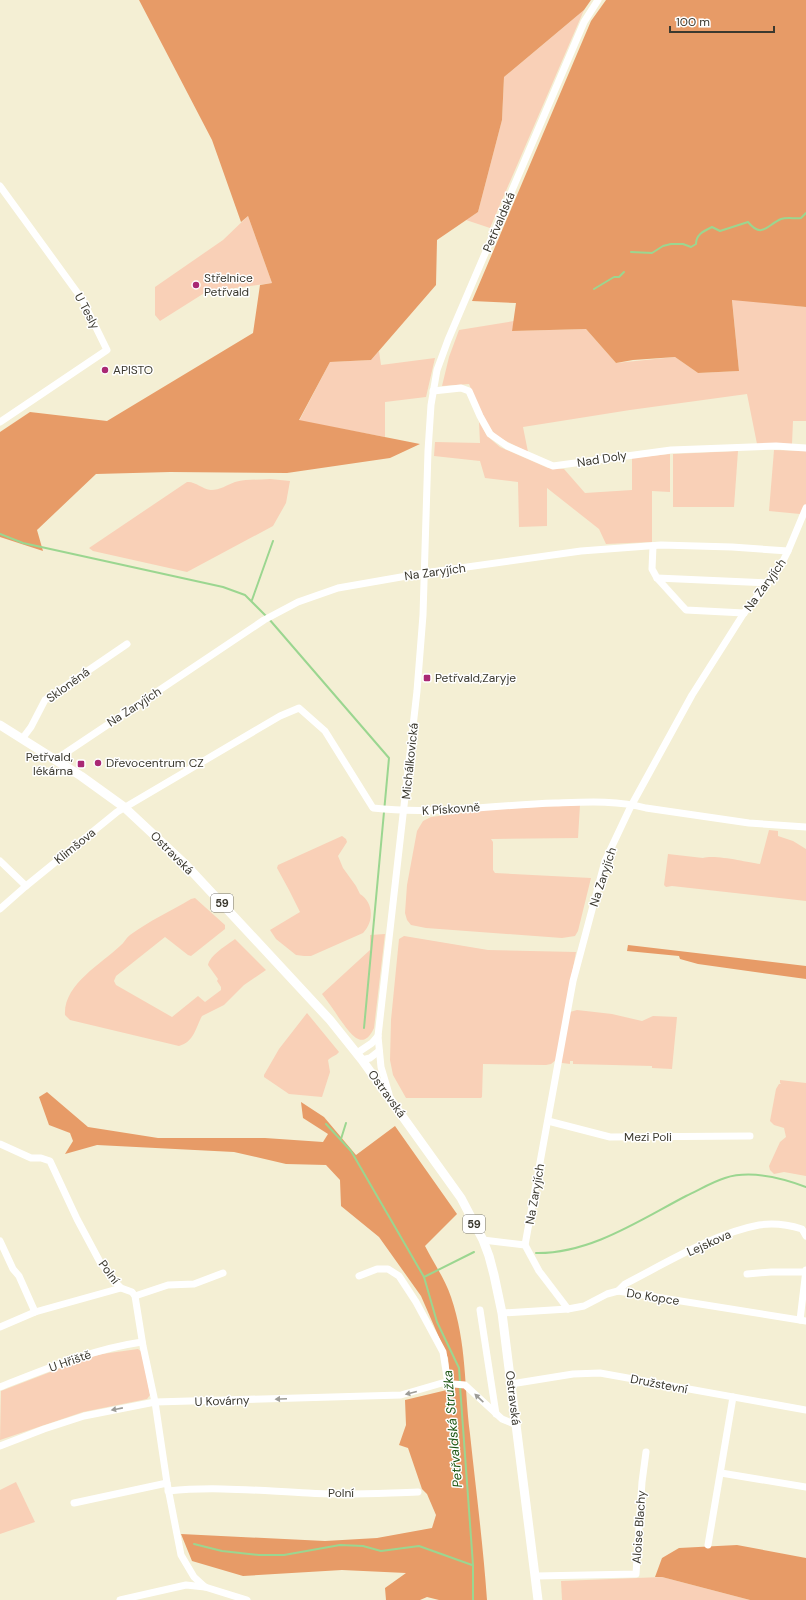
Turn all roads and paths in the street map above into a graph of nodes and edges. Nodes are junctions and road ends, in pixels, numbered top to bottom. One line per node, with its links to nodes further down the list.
1 (598, 0): 3 (street, Petřvaldská)
2 (0, 186): 4 (street, U Tesly)
3 (433, 391): 5 (street, Nad Doly); 6 (street, Petřvaldská)
4 (0, 422)
5 (806, 448)
6 (428, 451): 10 (street, Michálkovická)
7 (806, 508): 9 (street)
8 (653, 546): 9 (street, Na Zaryjích); 10 (street, Na Zaryjích); 11 (street)
9 (788, 551): 12 (street, Na Zaryjích)
10 (424, 573): 17 (street, Na Zaryjích); 20 (street, Michálkovická)
11 (657, 578): 12 (street); 13 (street)
12 (767, 583): 13 (street, Na Zaryjích)
13 (744, 613): 18 (street, Na Zaryjích)
14 (127, 644): 16 (street, Skloněná)
15 (0, 725): 16 (main road, Ostravská / 59)
16 (22, 738): 17 (main road, Ostravská / 59)
17 (55, 760): 19 (main road, Ostravská / 59)
18 (632, 804): 20 (street, K Pískovně); 21 (street, K Pískovně); 29 (street, Na Zaryjích)
19 (124, 807): 20 (street, K Pískovně); 23 (street, Klimšova); 27 (main road, Ostravská / 59)
20 (404, 811): 25 (street, Michálkovická)
21 (806, 827)
22 (0, 861): 23 (street)
23 (26, 886): 24 (street, Klimšova)
24 (0, 909)
25 (378, 1036): 26 (street, Michálkovická); 27 (street)
26 (379, 1051): 27 (street); 28 (street, Michálkovická)
27 (360, 1056): 28 (main road, Ostravská / 59)
28 (390, 1098): 33 (main road, Ostravská / 59)
29 (548, 1121): 30 (street, Mezi Poli); 35 (street, Na Zaryjích)
30 (750, 1136)
31 (0, 1144): 40 (street, Polní)
32 (806, 1236): 41 (street, Lejskova)
33 (483, 1240): 35 (street); 46 (main road, Ostravská / 59)
34 (0, 1241): 45 (street)
35 (526, 1245): 43 (street)
36 (806, 1272): 38 (street); 47 (street)
37 (223, 1273): 42 (street)
38 (747, 1274)
39 (359, 1276): 50 (street)
40 (122, 1288): 42 (street, Polní); 45 (street)
41 (618, 1291): 43 (street, Do Kopce); 47 (street, Do Kopce)
42 (135, 1296): 49 (street)
43 (568, 1309): 46 (street, Do Kopce)
44 (480, 1310): 56 (street)
45 (35, 1312): 48 (street)
46 (502, 1313): 51 (main road, Ostravská / 59)
47 (803, 1321)
48 (0, 1327)
49 (142, 1342): 52 (street, U Hřiště); 54 (street)
50 (448, 1384): 54 (street, U Kovárny, one-way to 54); 56 (street, U Kovárny, one-way to 50)
51 (512, 1384): 53 (street, Družstevní); 57 (main road, Ostravská / 59)
52 (0, 1387)
53 (732, 1397): 55 (street, Družstevní); 60 (street)
54 (156, 1402): 58 (street, U Kovárny, one-way to 58); 61 (street)
55 (806, 1410)
56 (496, 1414): 57 (street, U Kovárny)
57 (517, 1425): 67 (main road, Ostravská / 59)
58 (0, 1446)
59 (646, 1452): 67 (street, Aloise Blachy)
60 (721, 1473): 62 (street); 66 (street)
61 (167, 1483): 63 (street); 65 (street)
62 (806, 1487)
63 (168, 1491): 64 (street, Polní); 68 (street)
64 (418, 1492)
65 (74, 1503)
66 (708, 1545)
67 (536, 1576): 73 (main road, Ostravská / 59)
68 (194, 1577): 69 (street); 70 (street)
69 (186, 1585): 70 (street); 71 (street)
70 (205, 1588): 72 (street)
71 (120, 1600)
72 (247, 1600)
73 (538, 1600)

